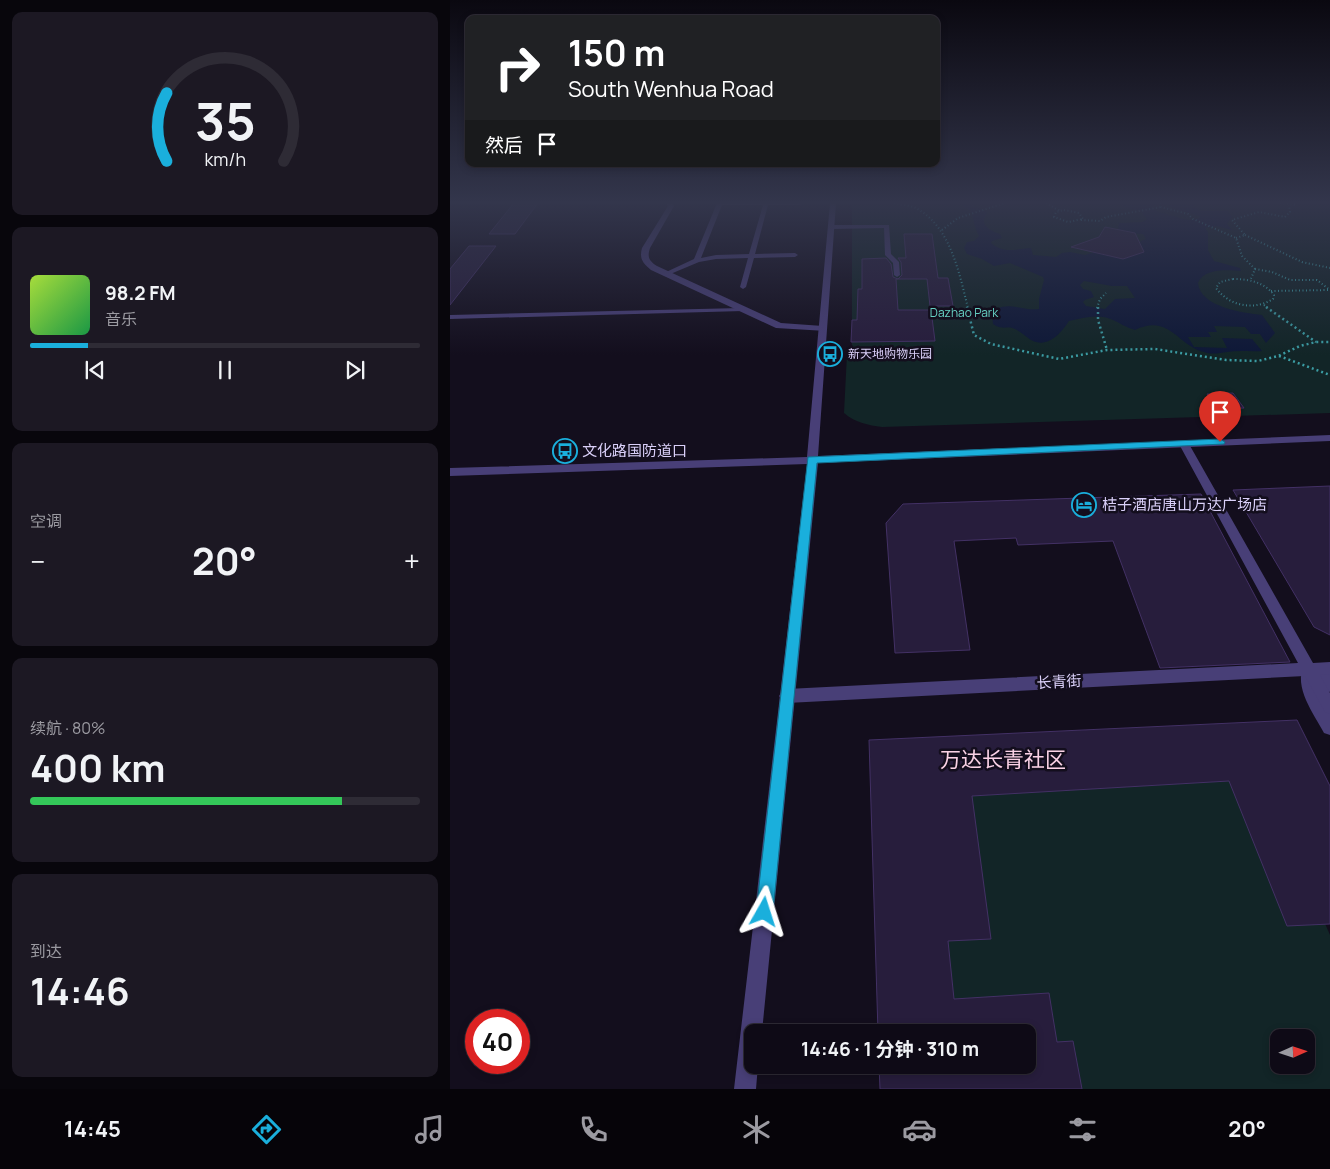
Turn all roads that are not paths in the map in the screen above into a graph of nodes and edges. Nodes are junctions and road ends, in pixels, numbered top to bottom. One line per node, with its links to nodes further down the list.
1 (644, 254): 8 (street)
2 (699, 254): 7 (lane)
3 (829, 254): 13 (street)
4 (888, 254): 9 (lane)
5 (752, 256): 6 (lane); 7 (lane); 10 (lane)
6 (795, 256)
7 (697, 260): 8 (lane)
8 (666, 274): 11 (street)
9 (898, 276)
10 (743, 287)
11 (741, 310): 12 (lane); 13 (street)
12 (450, 317)
13 (823, 329): 16 (street)
14 (1330, 438): 15 (street)
15 (1184, 444): 16 (street); 19 (street)
16 (812, 460): 17 (street); 21 (street)
17 (450, 472)
18 (1330, 668): 19 (street, 长青街)
19 (1309, 669): 20 (street); 21 (street, 长青街); 22 (street); 23 (street)
20 (1330, 685)
21 (788, 696): 24 (street)
22 (1330, 707)
23 (1330, 728)
24 (746, 1089)

